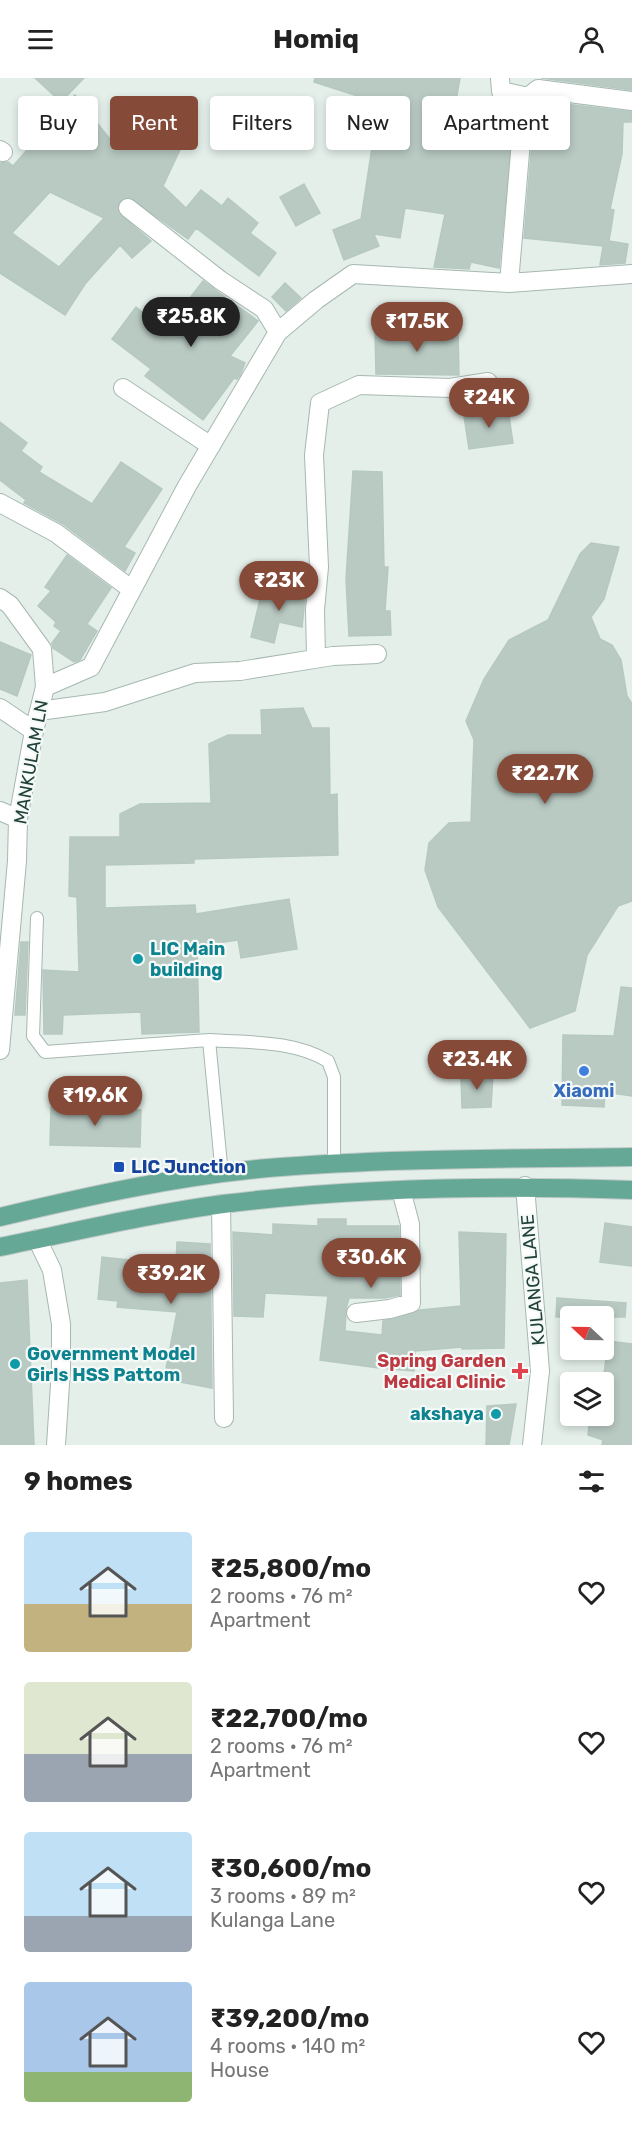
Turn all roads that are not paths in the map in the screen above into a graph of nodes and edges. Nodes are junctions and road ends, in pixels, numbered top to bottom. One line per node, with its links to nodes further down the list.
1 (500, 78): 2 (street)
2 (524, 96)
3 (529, 96): 4 (street)
4 (632, 101)
5 (520, 150): 8 (street)
6 (128, 208): 9 (street)
7 (632, 274): 8 (street)
8 (509, 283): 9 (street)
9 (278, 332): 12 (street)
10 (488, 382): 17 (street)
11 (123, 388): 12 (street)
12 (212, 446): 14 (street)
13 (0, 503): 14 (street)
14 (132, 589): 18 (street)
15 (0, 598): 18 (street, MANKULAM LN)
16 (377, 654): 17 (street)
17 (316, 658): 20 (street)
18 (45, 687): 20 (street, MANKULAM LN)
19 (0, 708): 21 (street)
20 (39, 711): 21 (street, MANKULAM LN)
21 (34, 731): 23 (street, MANKULAM LN)
22 (0, 811): 23 (street)
23 (18, 819): 26 (street, MANKULAM LN)
24 (37, 918): 25 (lane)
25 (209, 1040): 28 (lane); 29 (lane)
26 (0, 1050)
27 (632, 1157): 28 (main road)
28 (334, 1165): 29 (main road)
29 (222, 1175): 34 (main road)
30 (525, 1186): 31 (main road); 32 (main road); 40 (street, KULANGA LANE)
31 (401, 1190): 33 (main road); 37 (street)
32 (632, 1190)
33 (221, 1204): 35 (main road); 38 (street)
34 (0, 1217)
35 (37, 1239): 36 (main road); 39 (street)
36 (0, 1247)
37 (356, 1312)
38 (224, 1418)
39 (56, 1445)
40 (531, 1445)

